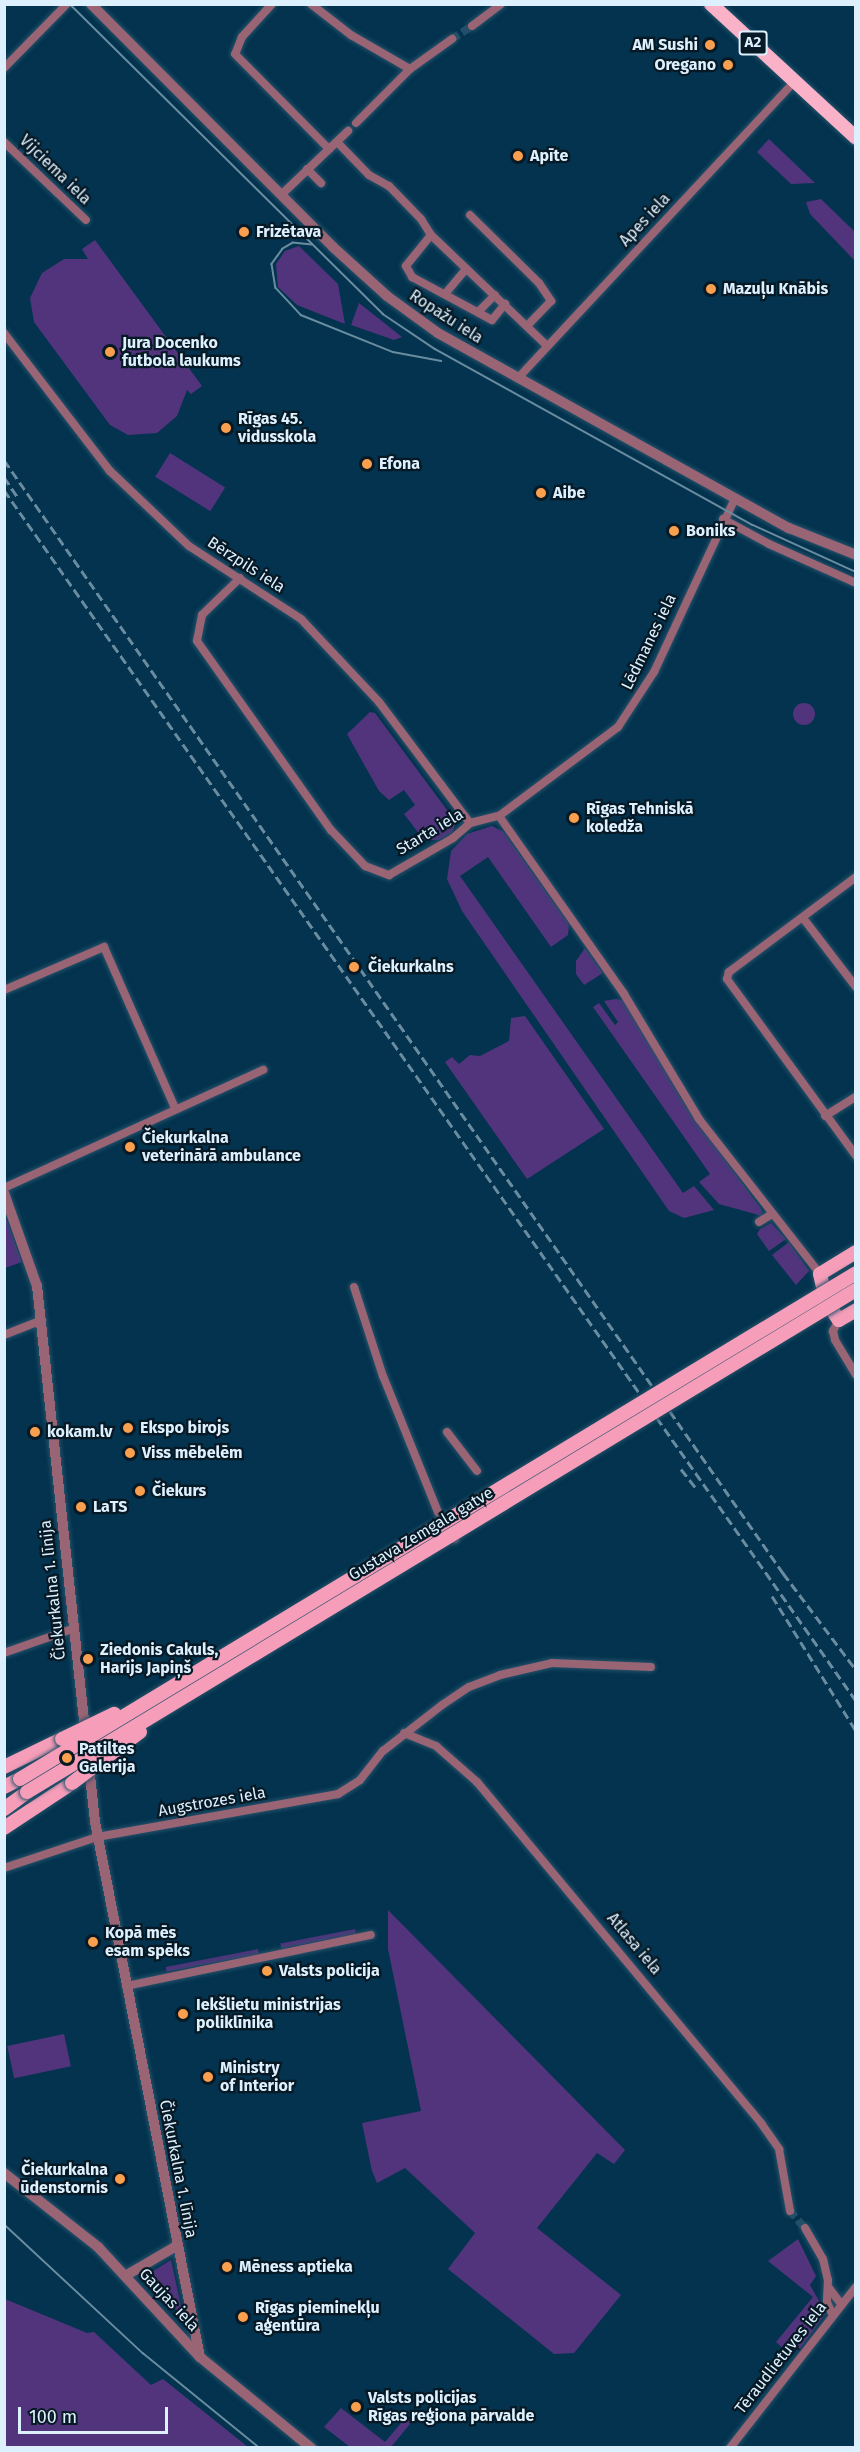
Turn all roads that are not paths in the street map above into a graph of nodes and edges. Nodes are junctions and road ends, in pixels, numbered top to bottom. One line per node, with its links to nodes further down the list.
1 (67, 4): 9 (street)
2 (91, 4): 20 (street, Ropažu iela)
3 (272, 4): 17 (street)
4 (311, 4): 10 (street)
5 (501, 4): 7 (street)
6 (711, 4): 11 (highway, A2)
7 (472, 26)
8 (452, 39): 10 (street)
9 (4, 68)
10 (410, 69): 12 (street)
11 (794, 82): 14 (highway, A2); 31 (street, Apes iela)
12 (356, 123)
13 (348, 130): 16 (street)
14 (853, 131)
15 (4, 142): 22 (street, Vijciema iela)
16 (337, 142): 17 (street); 23 (street)
17 (329, 149): 18 (street)
18 (307, 169): 19 (street); 20 (street)
19 (321, 183)
20 (281, 195): 32 (street, Ropažu iela)
21 (470, 215): 29 (street)
22 (86, 220)
23 (431, 235): 24 (street); 25 (street)
24 (466, 269): 25 (street); 26 (street)
25 (445, 294): 28 (street)
26 (495, 295): 27 (street); 28 (street)
27 (505, 304): 28 (street); 29 (street)
28 (478, 312)
29 (526, 326): 31 (street)
30 (4, 333): 36 (street, Bērzpils iela)
31 (547, 346): 32 (street, Apes iela)
32 (518, 378): 33 (street, Ropažu iela)
33 (735, 498): 34 (street, Lēdmanes iela); 35 (street, Ropažu iela)
34 (723, 519): 37 (street); 38 (street, Lēdmanes iela)
35 (855, 555)
36 (240, 578): 39 (street, Bērzpils iela); 39 (street, Starta iela)
37 (855, 583)
38 (498, 816): 39 (street, Starta iela); 51 (street)
39 (470, 823)
40 (855, 877): 41 (street)
41 (803, 918): 42 (street); 47 (street)
42 (855, 987)
43 (4, 990): 46 (street)
44 (263, 1070): 46 (street)
45 (855, 1097): 47 (street)
46 (175, 1108): 49 (street)
47 (825, 1116): 48 (street)
48 (855, 1156)
49 (4, 1188)
50 (4, 1193): 59 (street, Čiekurkalna 1. līnija)
51 (772, 1214): 52 (street); 55 (street)
52 (759, 1222)
53 (855, 1252): 55 (main road)
54 (855, 1273): 69 (main road, Gustava Zemgala gatve, bridge)
55 (820, 1274): 60 (main road)
56 (354, 1287): 65 (street)
57 (855, 1290): 69 (main road, Gustava Zemgala gatve, bridge)
58 (855, 1311): 60 (main road)
59 (42, 1320): 61 (street); 66 (street, Čiekurkalna 1. līnija)
60 (839, 1320): 62 (street)
61 (4, 1335)
62 (855, 1375)
63 (447, 1432): 64 (street)
64 (477, 1471)
65 (455, 1539)
66 (72, 1629): 67 (street); 75 (street, Čiekurkalna 1. līnija)
67 (4, 1653)
68 (651, 1667): 70 (street, Augstrozes iela)
69 (195, 1682): 71 (main road, bridge); 72 (main road, Gustava Zemgala gatve, bridge); 73 (main road, Gustava Zemgala gatve, bridge); 74 (main road, bridge)
70 (404, 1733): 75 (street, Augstrozes iela); 80 (street, Atlasa iela)
71 (4, 1767)
72 (4, 1787)
73 (4, 1809)
74 (4, 1828)
75 (97, 1837): 76 (street, Augstrozes iela); 78 (street, Čiekurkalna 1. līnija)
76 (4, 1868)
77 (372, 1935): 78 (street)
78 (126, 1986): 82 (street, Čiekurkalna 1. līnija)
79 (4, 2173): 83 (street, Gaujas iela)
80 (790, 2211)
81 (805, 2228): 85 (street)
82 (178, 2245): 83 (street); 88 (street, Čiekurkalna 1. līnija)
83 (126, 2276): 88 (street, Gaujas iela)
84 (855, 2287): 86 (street, Tēraudlietuves iela)
85 (829, 2288): 86 (street); 87 (street)
86 (842, 2305): 87 (street, Tēraudlietuves iela)
87 (833, 2316): 90 (street, Tēraudlietuves iela)
88 (201, 2357): 89 (street, Gaujas iela)
89 (311, 2448)
90 (730, 2448)

